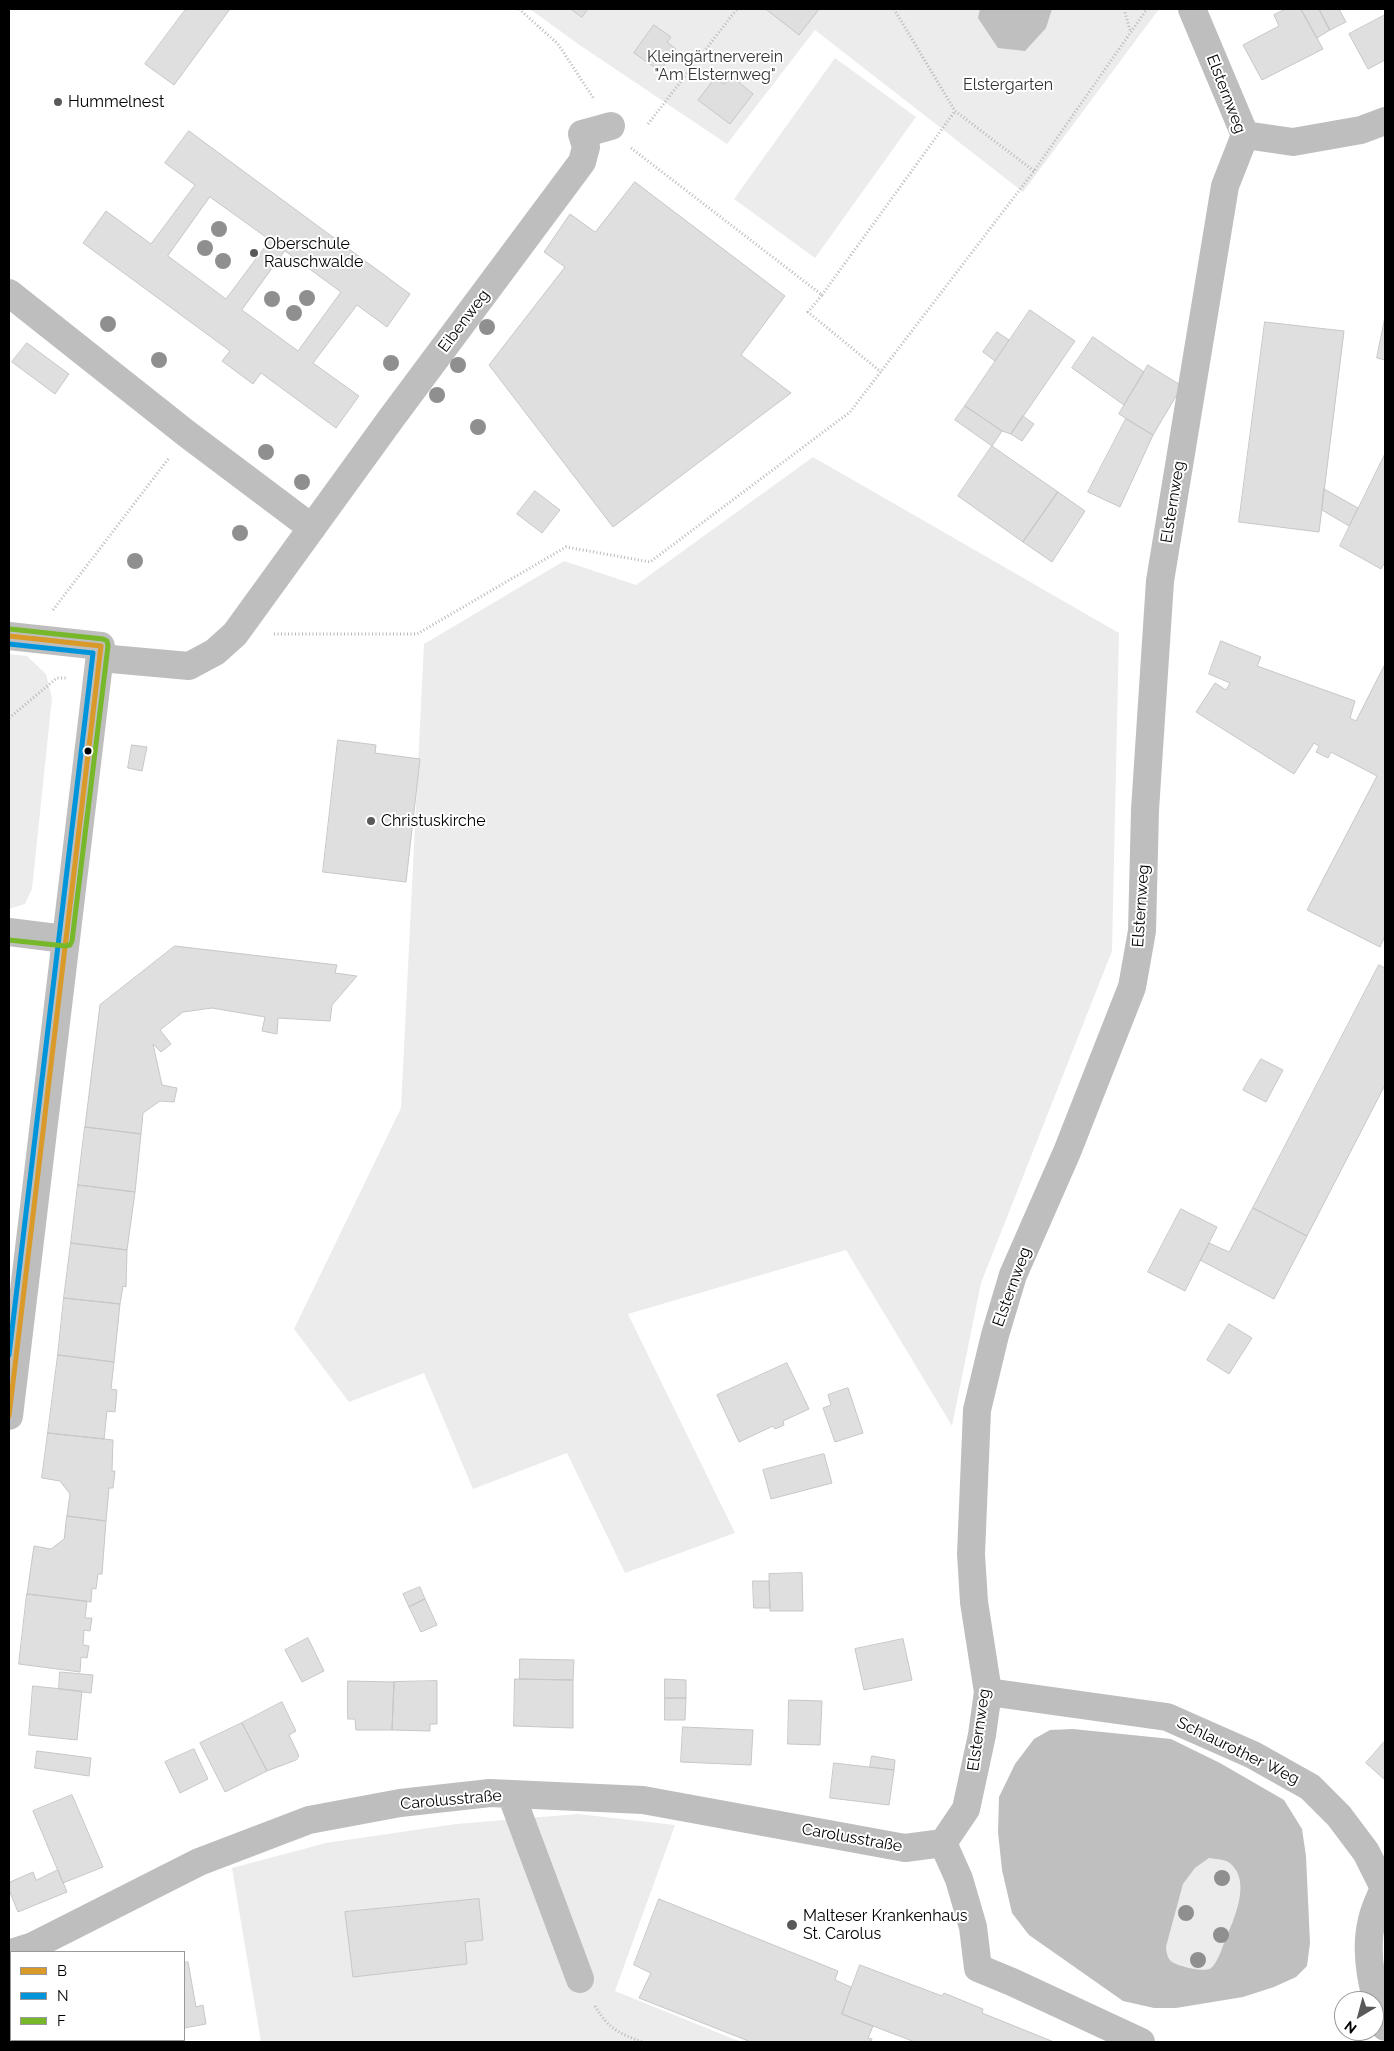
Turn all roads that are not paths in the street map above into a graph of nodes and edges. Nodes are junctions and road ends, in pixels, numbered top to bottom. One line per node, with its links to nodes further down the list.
1 (1192, 9): 4 (street, Elsternweg)
2 (1385, 121): 4 (street)
3 (611, 126): 6 (street, Eibenweg)
4 (1245, 135): 12 (street, Elsternweg)
5 (9, 293): 6 (street)
6 (312, 528): 8 (street, Eibenweg)
7 (20, 637): 8 (street)
8 (99, 669): 10 (street)
9 (9, 932): 10 (street)
10 (65, 939): 11 (street)
11 (9, 1416)
12 (988, 1692): 14 (street, Elsternweg); 15 (street, Schlaurother Weg)
13 (511, 1794): 14 (street, Carolusstraße); 16 (street, Carolusstraße); 17 (street)
14 (943, 1843): 19 (street)
15 (1385, 1888): 18 (street, Schlaurother Weg)
16 (17, 1951)
17 (580, 1979)
18 (1385, 2027)
19 (1141, 2042)

